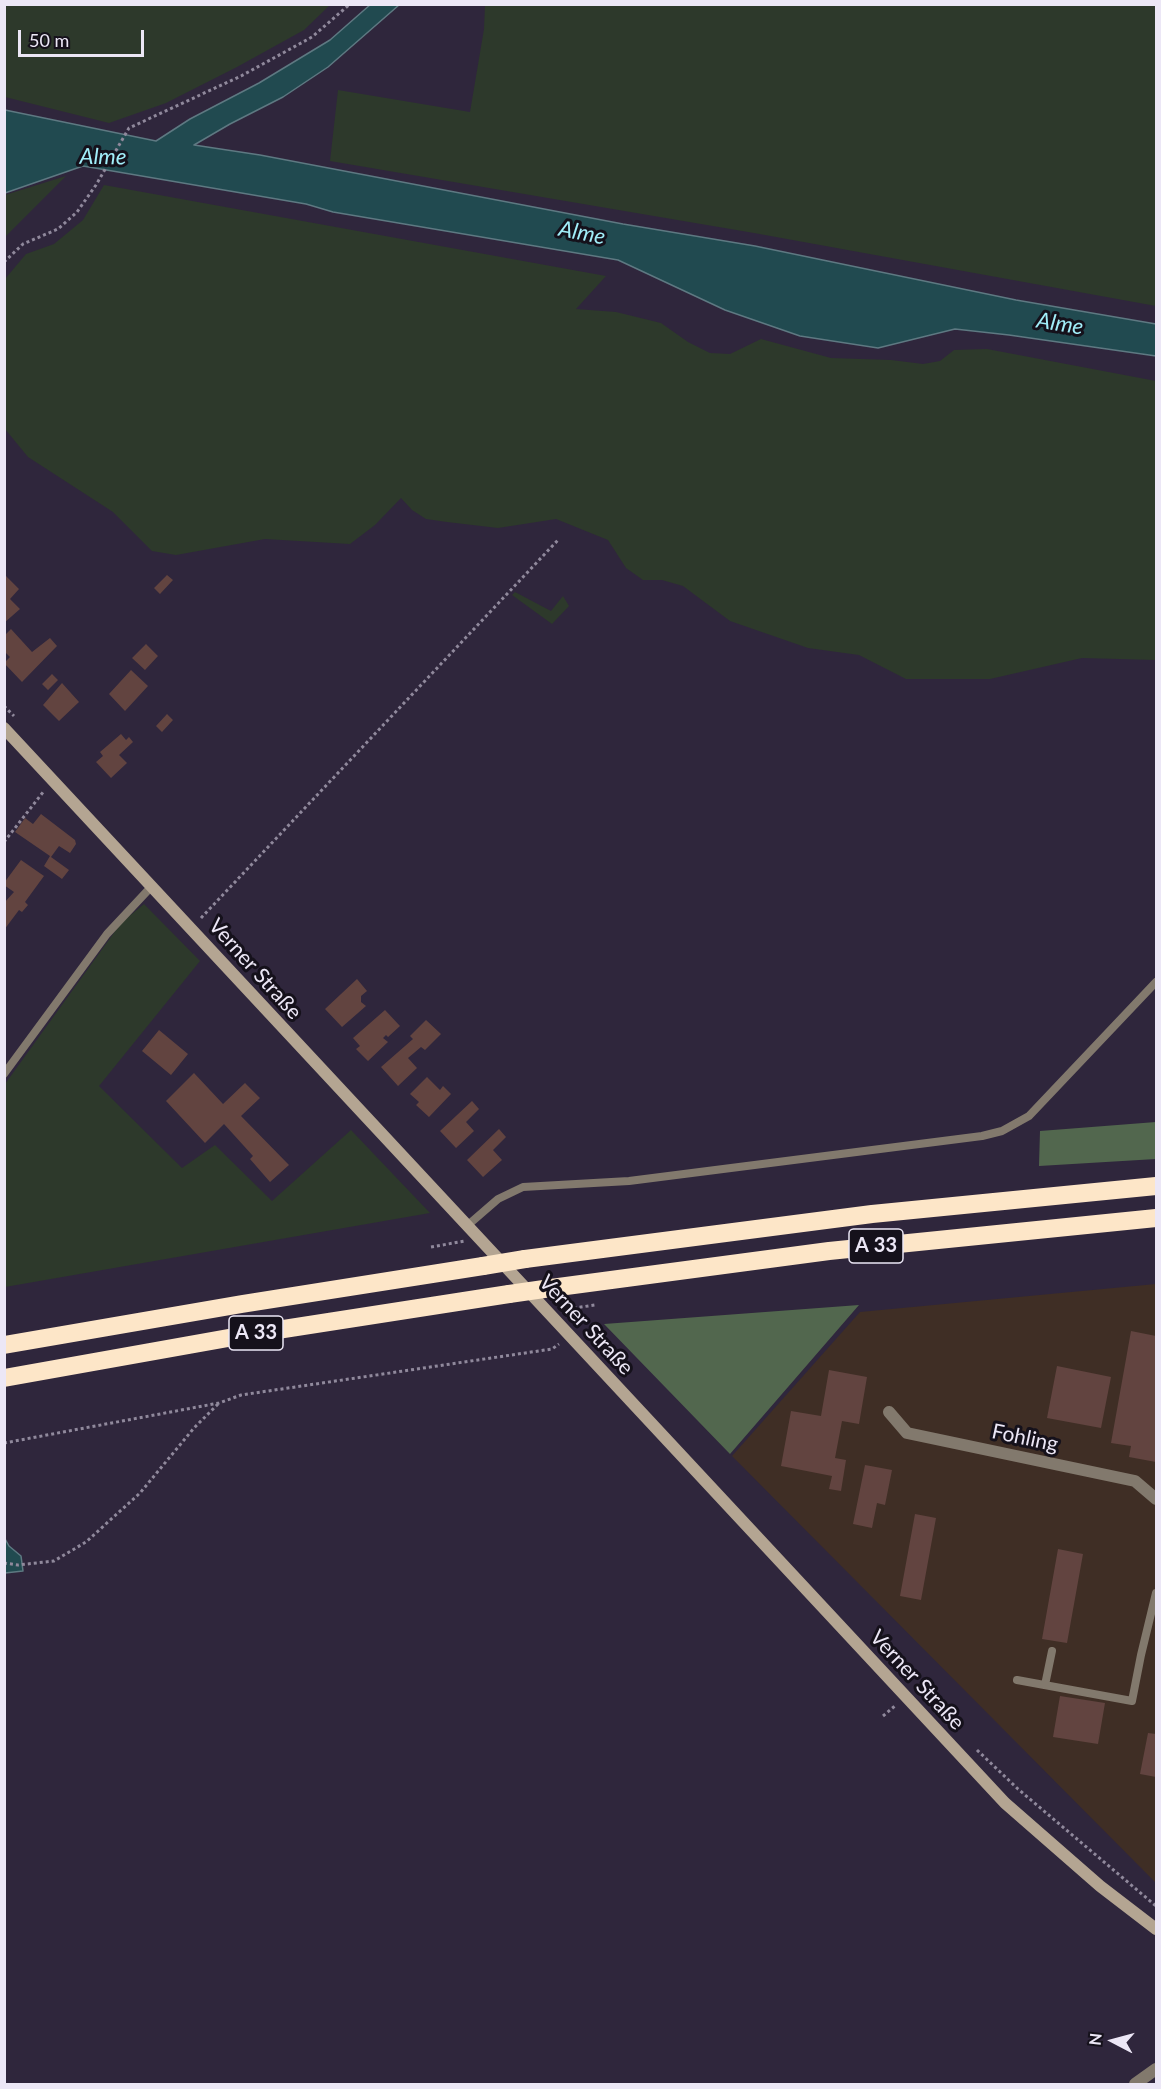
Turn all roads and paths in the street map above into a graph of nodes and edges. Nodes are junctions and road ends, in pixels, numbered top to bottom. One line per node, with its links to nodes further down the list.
1 (350, 4): 2 (path)
2 (4, 262)
3 (558, 540): 8 (path)
4 (4, 728): 5 (main road, Verner Straße)
5 (52, 780): 6 (path); 7 (main road, Verner Straße)
6 (4, 842)
7 (151, 887): 8 (main road, Verner Straße); 10 (lane)
8 (191, 929): 13 (main road, Verner Straße)
9 (1156, 982): 13 (lane)
10 (4, 1074)
11 (1156, 1186): 19 (highway, A 33, bridge)
12 (1156, 1218): 20 (highway, A 33, bridge)
13 (468, 1225): 18 (main road, Verner Straße)
14 (459, 1243): 15 (path)
15 (431, 1247)
16 (595, 1305): 17 (path)
17 (576, 1319)
18 (571, 1337): 21 (path); 32 (main road, Verner Straße)
19 (4, 1345)
20 (4, 1378)
21 (219, 1403): 23 (path); 25 (path)
22 (889, 1412): 24 (street, Fohling)
23 (4, 1443)
24 (1156, 1499)
25 (4, 1563)
26 (1156, 1593): 29 (lane)
27 (1052, 1651): 29 (lane)
28 (1017, 1680): 29 (lane)
29 (1045, 1685)
30 (975, 1747): 31 (path)
31 (1156, 1906)
32 (1156, 1929)
33 (1156, 2069): 34 (street)
34 (1135, 2085)

